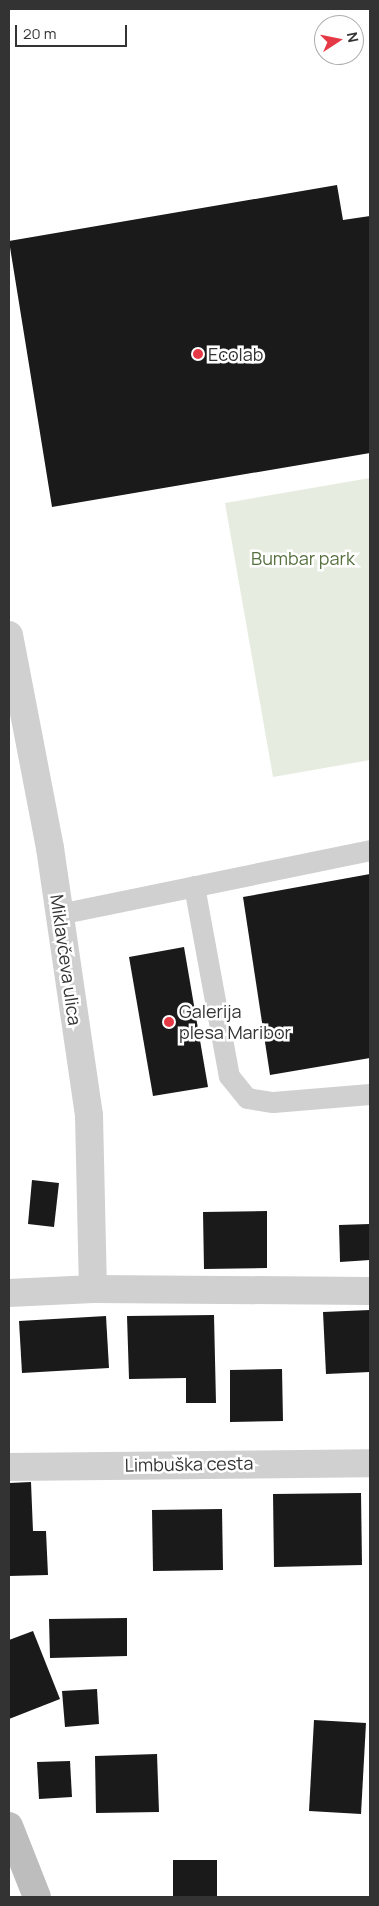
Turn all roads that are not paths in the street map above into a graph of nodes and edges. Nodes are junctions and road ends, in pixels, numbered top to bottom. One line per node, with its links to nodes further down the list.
1 (9, 635): 4 (street, Miklavčeva ulica)
2 (370, 850): 3 (lane)
3 (194, 886): 4 (lane); 5 (lane)
4 (59, 914): 6 (street, Miklavčeva ulica)
5 (370, 1094)
6 (93, 1289): 7 (street); 8 (street)
7 (370, 1291)
8 (9, 1293)
9 (370, 1463): 10 (street, Limbuška cesta)
10 (9, 1466)
11 (9, 1826): 12 (main road)
12 (37, 1897)

